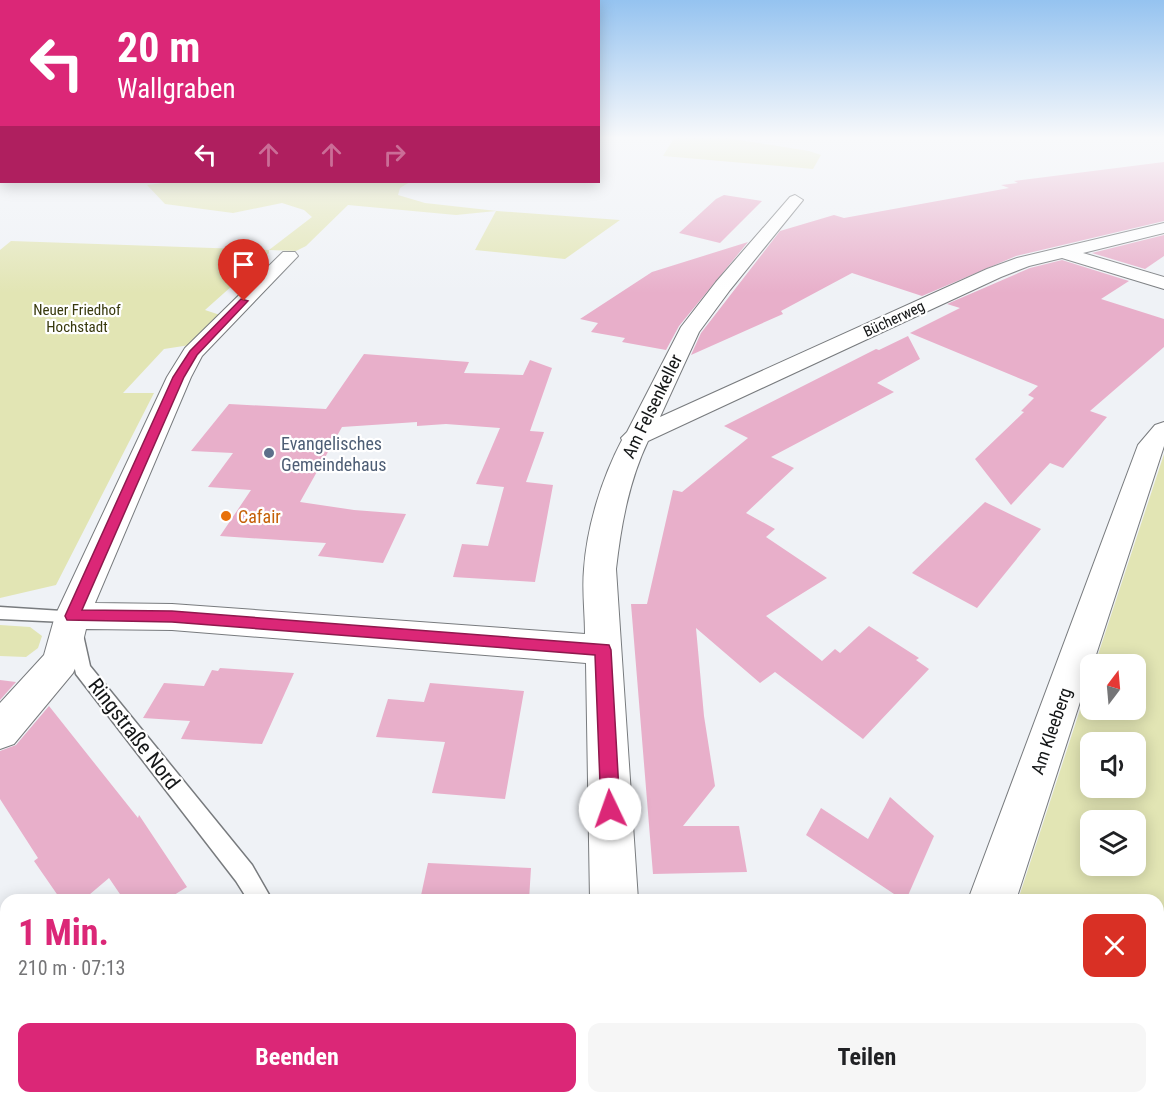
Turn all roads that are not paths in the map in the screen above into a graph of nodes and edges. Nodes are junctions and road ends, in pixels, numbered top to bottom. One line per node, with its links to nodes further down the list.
1 (795, 200): 7 (street, Am Felsenkeller)
2 (1164, 228): 3 (street, Bücherweg)
3 (1062, 253): 5 (street); 7 (street, Bücherweg)
4 (289, 256): 9 (street)
5 (1164, 283)
6 (1164, 430): 14 (street, Am Kleeberg)
7 (634, 438): 10 (street, Am Felsenkeller)
8 (0, 613): 9 (lane)
9 (72, 616): 10 (street); 11 (street); 12 (lane, Ringstraße Nord)
10 (603, 650): 13 (street, Am Felsenkeller)
11 (0, 730)
12 (257, 894)
13 (614, 894)
14 (994, 894)

